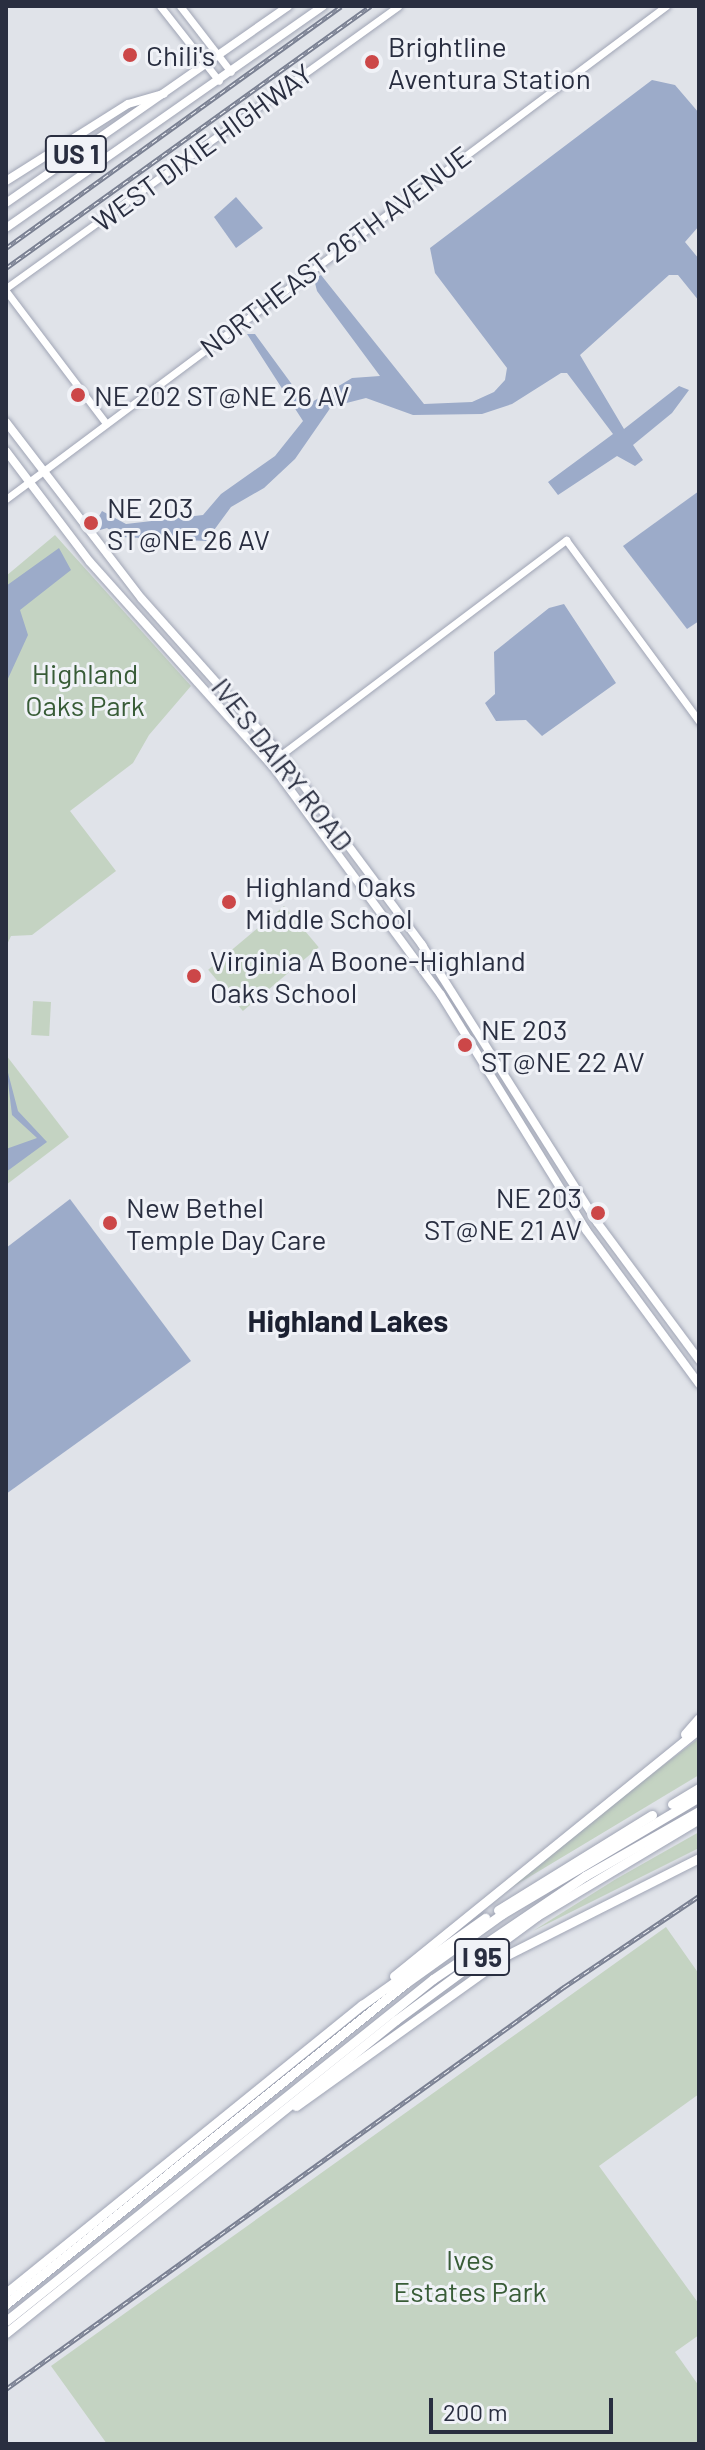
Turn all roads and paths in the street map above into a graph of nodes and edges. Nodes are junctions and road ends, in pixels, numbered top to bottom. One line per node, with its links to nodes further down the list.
1 (160, 6): 8 (street)
2 (180, 6): 7 (street)
3 (288, 6): 7 (main road, US 1)
4 (323, 6): 9 (main road, US 1)
5 (398, 6): 15 (street, WEST DIXIE HIGHWAY)
6 (666, 6): 17 (street, NORTHEAST 26TH AVENUE)
7 (219, 55): 8 (main road, US 1); 9 (street)
8 (208, 64): 10 (street); 11 (main road, US 1)
9 (231, 72): 10 (main road, US 1)
10 (219, 81): 14 (main road, US 1)
11 (165, 94): 12 (main road); 13 (main road, US 1)
12 (6, 181)
13 (6, 203)
14 (6, 228)
15 (6, 289): 17 (street)
16 (6, 422): 19 (main road, IVES DAIRY ROAD)
17 (105, 422): 19 (street, NORTHEAST 26TH AVENUE)
18 (6, 451): 20 (main road, IVES DAIRY ROAD)
19 (43, 470): 20 (street, NORTHEAST 26TH AVENUE); 23 (main road, IVES DAIRY ROAD)
20 (29, 481): 21 (street, NORTHEAST 26TH AVENUE); 24 (main road, IVES DAIRY ROAD)
21 (6, 499)
22 (699, 721): 23 (street)
23 (281, 755): 24 (street); 25 (main road, IVES DAIRY ROAD)
24 (270, 763): 26 (main road, IVES DAIRY ROAD)
25 (699, 1360)
26 (699, 1384)
27 (699, 1718): 29 (highway)
28 (699, 1729): 29 (highway)
29 (675, 1746): 35 (highway)
30 (699, 1788): 35 (highway, I 95)
31 (699, 1797): 38 (highway)
32 (699, 1811): 39 (highway)
33 (699, 1819): 36 (highway, I 95)
34 (699, 1858): 36 (highway)
35 (362, 2005): 37 (highway, I 95)
36 (279, 2115): 40 (highway, I 95)
37 (6, 2293)
38 (6, 2304)
39 (6, 2321)
40 (6, 2333)

